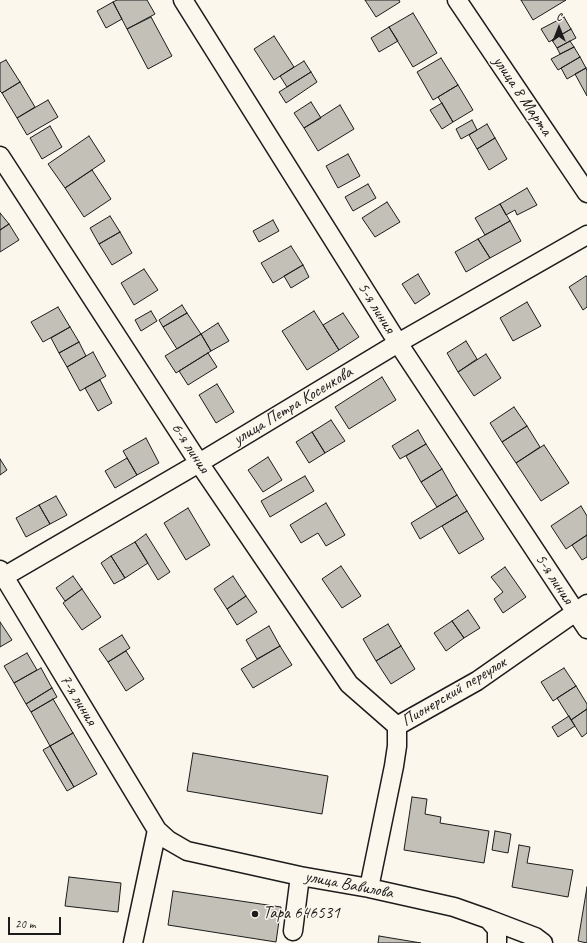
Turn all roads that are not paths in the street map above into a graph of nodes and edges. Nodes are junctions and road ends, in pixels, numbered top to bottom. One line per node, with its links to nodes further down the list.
1 (183, 0): 6 (street, 5-я линия)
2 (458, 0): 4 (street, улица 8 Марта)
3 (0, 156): 7 (street, 6-я линия)
4 (587, 193)
5 (587, 235): 6 (street, улица Петра Косенкова)
6 (398, 343): 7 (street, улица Петра Косенкова); 9 (street, 5-я линия)
7 (199, 463): 8 (street, улица Петра Косенкова); 11 (street, 6-я линия)
8 (1, 575): 12 (street, 7-я линия)
9 (581, 608): 10 (street, 5-я линия); 11 (street, Пионерский переулок)
10 (587, 629)
11 (397, 726): 14 (street, Пионерский переулок)
12 (157, 830): 13 (street, улица Вавилова); 17 (street)
13 (300, 876): 14 (street, улица Вавилова); 16 (street)
14 (369, 888): 15 (street, улица Вавилова)
15 (488, 919): 18 (street); 19 (street, улица Вавилова)
16 (293, 931)
17 (133, 943)
18 (497, 943)
19 (543, 943)

